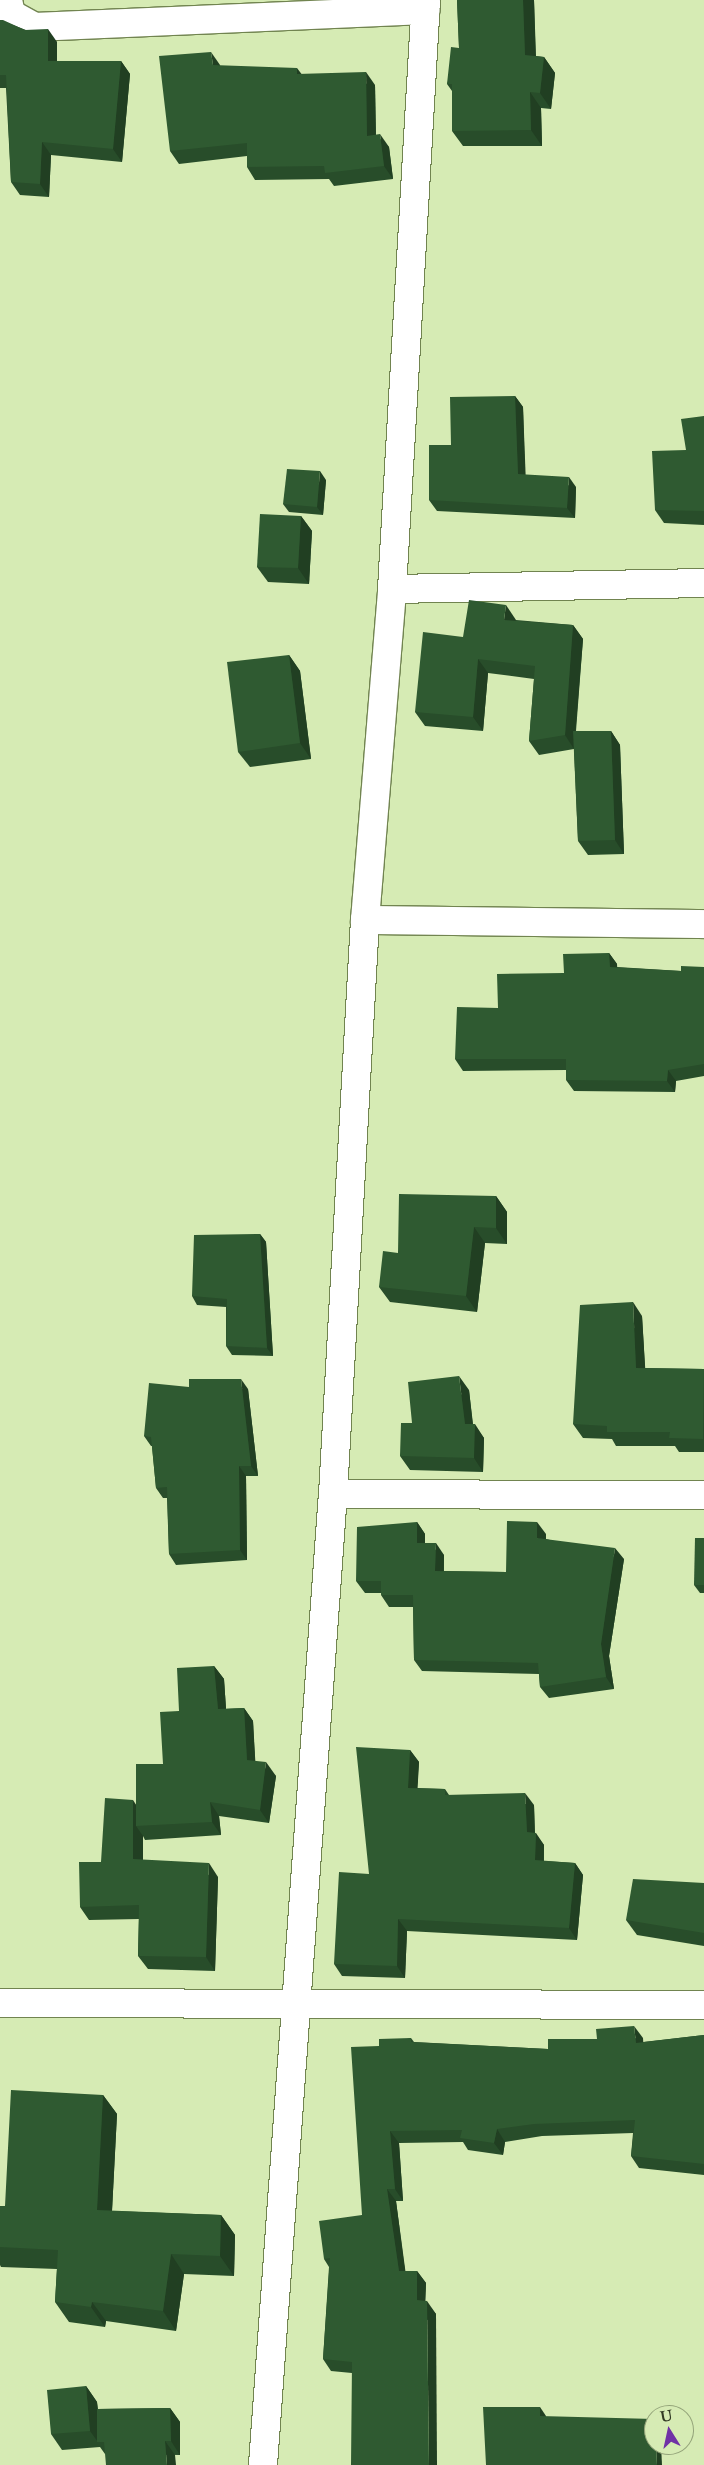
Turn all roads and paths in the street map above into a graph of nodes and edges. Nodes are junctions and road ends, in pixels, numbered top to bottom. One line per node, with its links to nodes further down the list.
1 (8, 0): 2 (street)
2 (426, 5): 4 (street)
3 (704, 583): 4 (street)
4 (392, 589): 5 (street)
5 (365, 920): 6 (street); 7 (street)
6 (704, 924)
7 (332, 1494): 8 (street); 9 (street)
8 (704, 1495)
9 (293, 2001): 10 (street); 11 (street); 12 (street)
10 (0, 2003)
11 (704, 2005)
12 (263, 2465)

